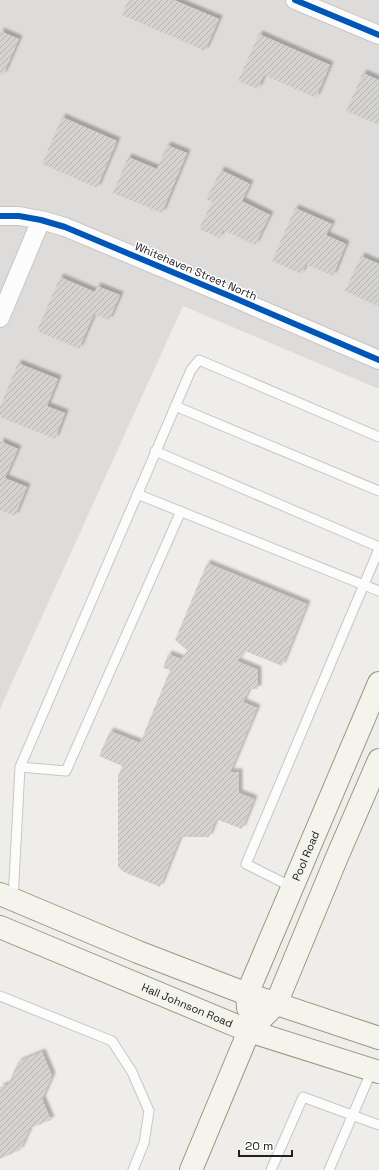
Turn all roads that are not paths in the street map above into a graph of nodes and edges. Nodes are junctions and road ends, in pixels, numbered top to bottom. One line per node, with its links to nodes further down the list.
1 (295, 0): 2 (street)
2 (379, 35)
3 (0, 216): 4 (street, Whitehaven Street North)
4 (41, 220): 5 (street); 6 (street, Whitehaven Street North)
5 (0, 318)
6 (379, 360)
7 (175, 406): 8 (lane); 9 (lane); 10 (lane)
8 (379, 437)
9 (155, 451): 11 (lane); 13 (lane)
10 (379, 491)
11 (137, 494): 12 (lane); 18 (lane)
12 (181, 512): 14 (lane); 18 (lane)
13 (379, 548): 14 (lane)
14 (364, 585): 15 (lane); 19 (lane)
15 (379, 591)
16 (379, 683): 19 (main road, Pool Road)
17 (379, 760): 24 (main road, Pool Road)
18 (20, 767): 20 (lane)
19 (292, 887): 22 (main road, Pool Road)
20 (7, 897): 21 (main road); 22 (main road)
21 (1, 927): 25 (main road, Hall Johnson Road)
22 (247, 994): 24 (main road); 25 (main road, Pool Road)
23 (0, 996): 30 (lane)
24 (276, 1004): 25 (main road, Pool Road); 26 (main road)
25 (249, 1031): 27 (main road, Hall Johnson Road); 31 (main road, Pool Road)
26 (379, 1038)
27 (376, 1071): 28 (lane)
28 (353, 1115): 29 (lane); 32 (lane); 33 (lane)
29 (379, 1125)
30 (133, 1170)
31 (191, 1170)
32 (271, 1170)
33 (329, 1170)

